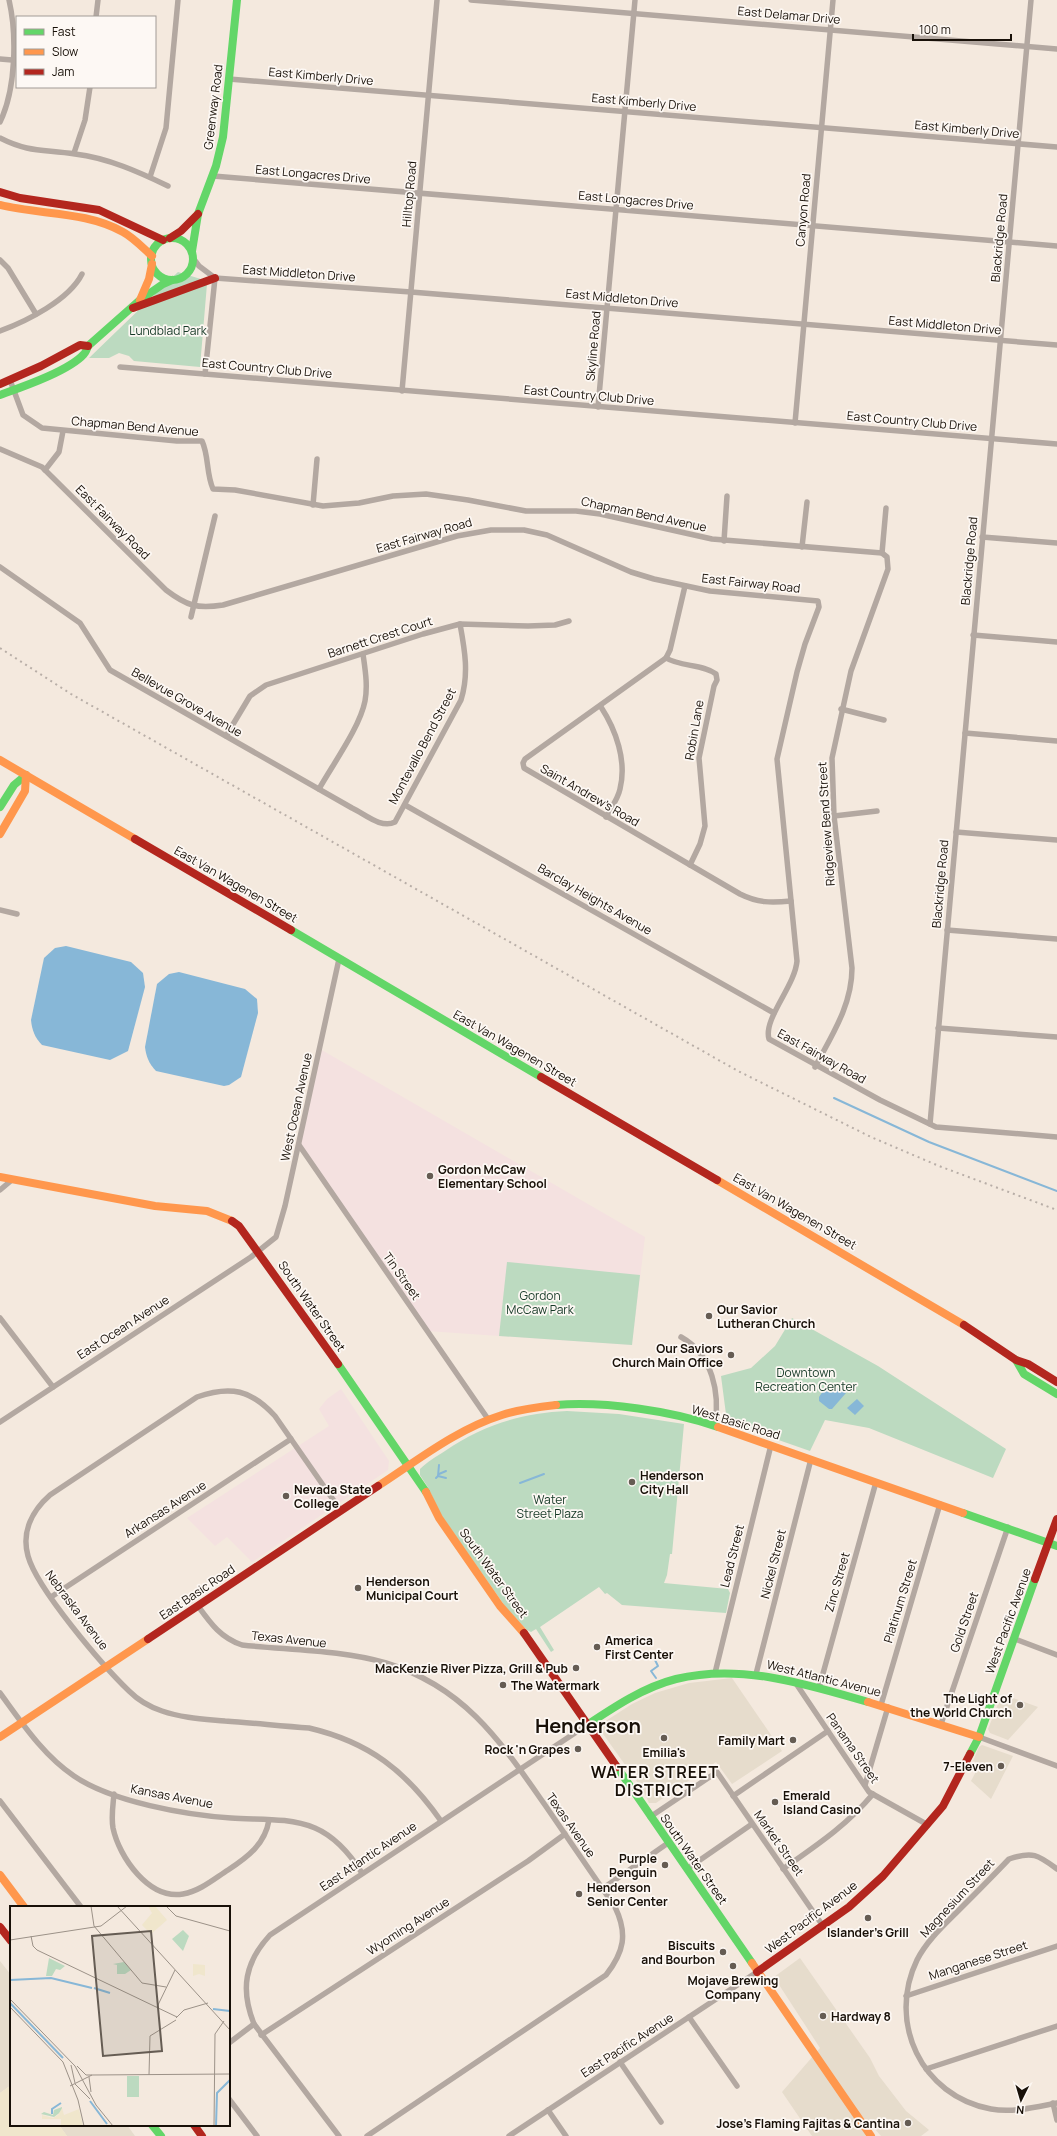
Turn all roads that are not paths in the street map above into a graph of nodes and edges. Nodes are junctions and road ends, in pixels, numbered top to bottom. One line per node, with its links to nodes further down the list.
1 (9, 0): 16 (street)
2 (98, 0): 11 (street)
3 (178, 0): 28 (street)
4 (236, 0): 17 (main road, Greenway Road)
5 (437, 0): 19 (street, Hilltop Road)
6 (471, 0): 10 (street, East Delamar Drive)
7 (635, 0): 10 (street, Skyline Road)
8 (833, 0): 12 (street, Canyon Road)
9 (1031, 0): 13 (street, Blackridge Road)
10 (634, 14): 12 (street, East Delamar Drive); 20 (street, Skyline Road)
11 (96, 16)
12 (830, 30): 13 (street, East Delamar Drive); 22 (street, Canyon Road)
13 (1027, 46): 14 (street, East Delamar Drive); 24 (street, Blackridge Road)
14 (1057, 49)
15 (0, 59): 16 (street)
16 (12, 60): 21 (street)
17 (229, 79): 19 (street, East Kimberly Drive); 27 (main road, Greenway Road)
18 (90, 88): 26 (street)
19 (429, 95): 20 (street, East Kimberly Drive); 31 (street, Hilltop Road)
20 (625, 112): 22 (street, East Kimberly Drive); 33 (street, Skyline Road)
21 (0, 122)
22 (822, 128): 24 (street, East Kimberly Drive); 35 (street, Canyon Road)
23 (0, 138): 26 (street)
24 (1018, 144): 25 (street, East Kimberly Drive); 37 (street, Blackridge Road)
25 (1057, 147)
26 (74, 154): 28 (street)
27 (212, 176): 31 (street, East Longacres Drive); 34 (main road, Greenway Road)
28 (150, 177): 29 (street)
29 (168, 186)
30 (0, 192): 36 (main road)
31 (420, 194): 33 (street, East Longacres Drive); 45 (street, Hilltop Road)
32 (0, 205): 40 (main road)
33 (616, 210): 35 (street, East Longacres Drive); 47 (street, Skyline Road)
34 (198, 214): 36 (main road, Greenway Road); 39 (main road, Greenway Road)
35 (813, 226): 37 (street, East Longacres Drive); 50 (street, Canyon Road)
36 (167, 239): 39 (main road); 40 (main road)
37 (1009, 242): 38 (street, East Longacres Drive); 52 (street, Blackridge Road)
38 (1057, 246)
39 (192, 254): 43 (street); 44 (main road)
40 (152, 259): 44 (main road); 46 (main road)
41 (0, 260): 49 (street)
42 (82, 274): 49 (street)
43 (215, 278): 45 (street, East Middleton Drive); 48 (main road); 56 (street)
44 (172, 280): 46 (main road)
45 (411, 292): 47 (street, East Middleton Drive); 60 (street, Hilltop Road)
46 (140, 300): 48 (main road)
47 (607, 308): 50 (street, East Middleton Drive); 62 (street, Skyline Road)
48 (131, 309): 54 (main road)
49 (36, 314): 51 (street)
50 (804, 324): 52 (street, East Middleton Drive); 63 (street, Canyon Road)
51 (0, 331)
52 (1000, 340): 53 (street, East Middleton Drive); 65 (street, Blackridge Road)
53 (1057, 345)
54 (88, 346): 57 (main road); 59 (main road)
55 (120, 367): 56 (street, East Country Club Drive)
56 (205, 374): 60 (street, East Country Club Drive)
57 (10, 380): 58 (main road); 59 (street, Chapman Bend Avenue)
58 (0, 384)
59 (13, 391): 61 (main road); 64 (street, Chapman Bend Avenue)
60 (402, 391): 62 (street, East Country Club Drive)
61 (0, 395)
62 (598, 407): 63 (street, East Country Club Drive)
63 (795, 423): 65 (street, East Country Club Drive)
64 (63, 431): 69 (street); 72 (street, Chapman Bend Avenue)
65 (991, 439): 66 (street, East Country Club Drive); 75 (street, Blackridge Road)
66 (1057, 444)
67 (0, 448): 69 (street, East Fairway Road)
68 (317, 459): 72 (street)
69 (45, 470): 82 (street, East Fairway Road)
70 (727, 496): 76 (street)
71 (807, 502): 78 (street)
72 (313, 505): 76 (street, Chapman Bend Avenue)
73 (886, 508): 79 (street)
74 (215, 516): 82 (street)
75 (982, 537): 77 (street); 86 (street, Blackridge Road)
76 (724, 541): 78 (street, Chapman Bend Avenue)
77 (1057, 543)
78 (802, 547): 79 (street, Chapman Bend Avenue)
79 (882, 553): 91 (street, Ridgeview Bend Street)
80 (0, 567): 94 (street, Bellevue Grove Avenue)
81 (685, 586): 82 (street, East Fairway Road); 89 (street); 109 (street, East Fairway Road)
82 (193, 606): 83 (street)
83 (191, 617)
84 (569, 621): 85 (street, Barnett Crest Court)
85 (460, 624): 88 (street, Barnett Crest Court); 99 (street, Montevallo Bend Street)
86 (973, 635): 87 (street); 93 (street, Blackridge Road)
87 (1057, 642)
88 (363, 654): 94 (street, Barnett Crest Court); 98 (street)
89 (666, 658): 90 (street, Saint Andrew's Road); 108 (street, Robin Lane)
90 (601, 707): 103 (street); 103 (street, Saint Andrew's Road)
91 (841, 709): 92 (street); 102 (street, Ridgeview Bend Street)
92 (884, 720)
93 (964, 733): 95 (street); 105 (street, Blackridge Road)
94 (226, 736): 98 (street, Bellevue Grove Avenue)
95 (1057, 741)
96 (0, 760): 97 (main road, East Van Wagenen Street)
97 (26, 775): 100 (main road); 106 (main road); 114 (main road, East Van Wagenen Street)
98 (319, 789): 104 (street, Bellevue Grove Avenue)
99 (405, 804): 104 (street, Montevallo Bend Street); 115 (street, Barclay Heights Avenue)
100 (0, 807)
101 (877, 811): 102 (street)
102 (834, 816): 118 (street, Ridgeview Bend Street)
103 (606, 817): 108 (street, Saint Andrew's Road)
104 (388, 825)
105 (956, 832): 107 (street); 112 (street, Blackridge Road)
106 (0, 834)
107 (1057, 840)
108 (690, 865): 109 (street, Saint Andrew's Road)
109 (791, 902): 115 (street, East Fairway Road)
110 (0, 910): 111 (street)
111 (17, 914)
112 (947, 930): 113 (street); 116 (street, Blackridge Road)
113 (1057, 939)
114 (339, 959): 121 (street, West Ocean Avenue); 128 (main road, East Van Wagenen Street)
115 (774, 1013): 118 (street, East Fairway Road)
116 (938, 1028): 117 (street); 119 (street, Blackridge Road)
117 (1057, 1037)
118 (815, 1067): 119 (street, East Fairway Road)
119 (930, 1124): 120 (street, East Fairway Road)
120 (1057, 1137)
121 (299, 1144): 125 (street, West Ocean Avenue); 132 (street, Tin Street)
122 (0, 1177): 123 (main road, South Water Street)
123 (13, 1179): 124 (street); 125 (main road, South Water Street)
124 (0, 1190)
125 (258, 1251): 130 (street, East Ocean Avenue); 138 (main road, South Water Street)
126 (0, 1318): 130 (street)
127 (680, 1337): 134 (street)
128 (1016, 1360): 129 (main road, East Van Wagenen Street); 131 (main road, East Van Wagenen Street)
129 (1057, 1382)
130 (53, 1387): 133 (street, East Ocean Avenue)
131 (1057, 1394)
132 (488, 1419): 134 (main road, West Basic Road); 138 (main road, West Basic Road)
133 (0, 1422)
134 (715, 1426): 136 (main road, West Basic Road)
135 (291, 1439): 141 (street, Nebraska Avenue); 146 (street, Arkansas Avenue); 146 (street, Nebraska Avenue)
136 (771, 1445): 137 (main road, West Basic Road); 151 (street, Lead Street)
137 (811, 1459): 139 (main road, West Basic Road); 152 (street, Nickel Street)
138 (408, 1467): 141 (main road, East Basic Road); 159 (main road, South Water Street)
139 (876, 1482): 140 (main road, West Basic Road); 154 (street, Zinc Street)
140 (940, 1504): 143 (main road, West Basic Road); 156 (street, Platinum Street)
141 (341, 1512): 147 (main road, East Basic Road)
142 (1057, 1519): 144 (main road, West Pacific Avenue)
143 (1008, 1528): 144 (main road, West Basic Road); 158 (street, Gold Street)
144 (1049, 1543): 145 (main road, West Basic Road); 148 (main road, West Pacific Avenue)
145 (1057, 1546)
146 (51, 1597): 150 (street, Nebraska Avenue)
147 (198, 1606): 150 (main road, East Basic Road); 164 (street, Texas Avenue)
148 (1015, 1639): 149 (street); 162 (main road, West Pacific Avenue)
149 (1057, 1654)
150 (107, 1666): 157 (main road, East Basic Road); 172 (street, Nebraska Avenue)
151 (715, 1672): 152 (main road, West Atlantic Avenue); 159 (main road, West Atlantic Avenue)
152 (756, 1674): 153 (main road, West Atlantic Avenue)
153 (794, 1681): 154 (main road, West Atlantic Avenue); 160 (street, Panama Street)
154 (819, 1688): 156 (main road, West Atlantic Avenue)
155 (0, 1693): 157 (street, Kansas Avenue)
156 (884, 1706): 158 (main road, West Atlantic Avenue); 165 (street, Platinum Street)
157 (22, 1722): 161 (main road, East Basic Road); 166 (street, Kansas Avenue)
158 (941, 1724): 162 (main road, West Atlantic Avenue)
159 (587, 1725): 164 (street, East Atlantic Avenue); 170 (main road, South Water Street)
160 (828, 1731): 165 (street, Panama Street); 168 (street)
161 (0, 1737)
162 (979, 1737): 163 (street, West Atlantic Avenue); 174 (main road, West Pacific Avenue)
163 (1057, 1766)
164 (520, 1769): 172 (street, East Atlantic Avenue); 175 (street, Texas Avenue)
165 (865, 1785): 167 (street, Panama Street)
166 (114, 1794): 171 (street, Kansas Avenue); 171 (street)
167 (873, 1794): 174 (street, Panama Street); 177 (street)
168 (733, 1796): 170 (street, Market Street); 173 (street, Market Street)
169 (0, 1801): 184 (street)
170 (650, 1817): 176 (main road, South Water Street)
171 (269, 1820): 180 (street, Kansas Avenue)
172 (441, 1821): 180 (street, East Atlantic Avenue)
173 (752, 1824): 177 (street, Market Street); 179 (street)
174 (928, 1825): 185 (main road, West Pacific Avenue)
175 (564, 1834): 182 (street, Texas Avenue); 194 (street, Wyoming Avenue)
176 (668, 1843): 179 (main road, South Water Street); 182 (street)
177 (783, 1869): 185 (street, Market Street)
178 (1057, 1869): 190 (street, Magnesium Street)
179 (687, 1870): 189 (main road, South Water Street)
180 (362, 1873): 192 (street, East Atlantic Avenue)
181 (0, 1876): 183 (main road)
182 (602, 1889): 210 (street, Texas Avenue)
183 (23, 1906)
184 (80, 1906)
185 (823, 1926): 189 (main road, West Pacific Avenue)
186 (0, 1927): 187 (main road)
187 (10, 1940)
188 (1057, 1946): 190 (street, Manganese Street)
189 (757, 1972): 191 (street, East Pacific Avenue); 213 (main road, South Water Street)
190 (906, 1996): 197 (street, Magnesium Street)
191 (688, 2017): 196 (street, East Pacific Avenue); 198 (street)
192 (254, 2024): 194 (street); 195 (street)
193 (1057, 2026): 197 (street)
194 (261, 2035): 209 (street)
195 (230, 2042)
196 (620, 2062): 201 (street, East Pacific Avenue); 203 (street)
197 (926, 2069): 200 (street, Magnesium Street)
198 (737, 2086)
199 (230, 2100): 208 (street)
200 (1055, 2103): 202 (street)
201 (548, 2110): 211 (street, East Pacific Avenue); 212 (street)
202 (1057, 2120)
203 (661, 2122)
204 (153, 2126): 206 (main road)
205 (195, 2126): 207 (main road)
206 (161, 2136)
207 (202, 2136)
208 (257, 2136)
209 (339, 2136)
210 (367, 2136)
211 (509, 2136)
212 (566, 2136)
213 (871, 2136)

